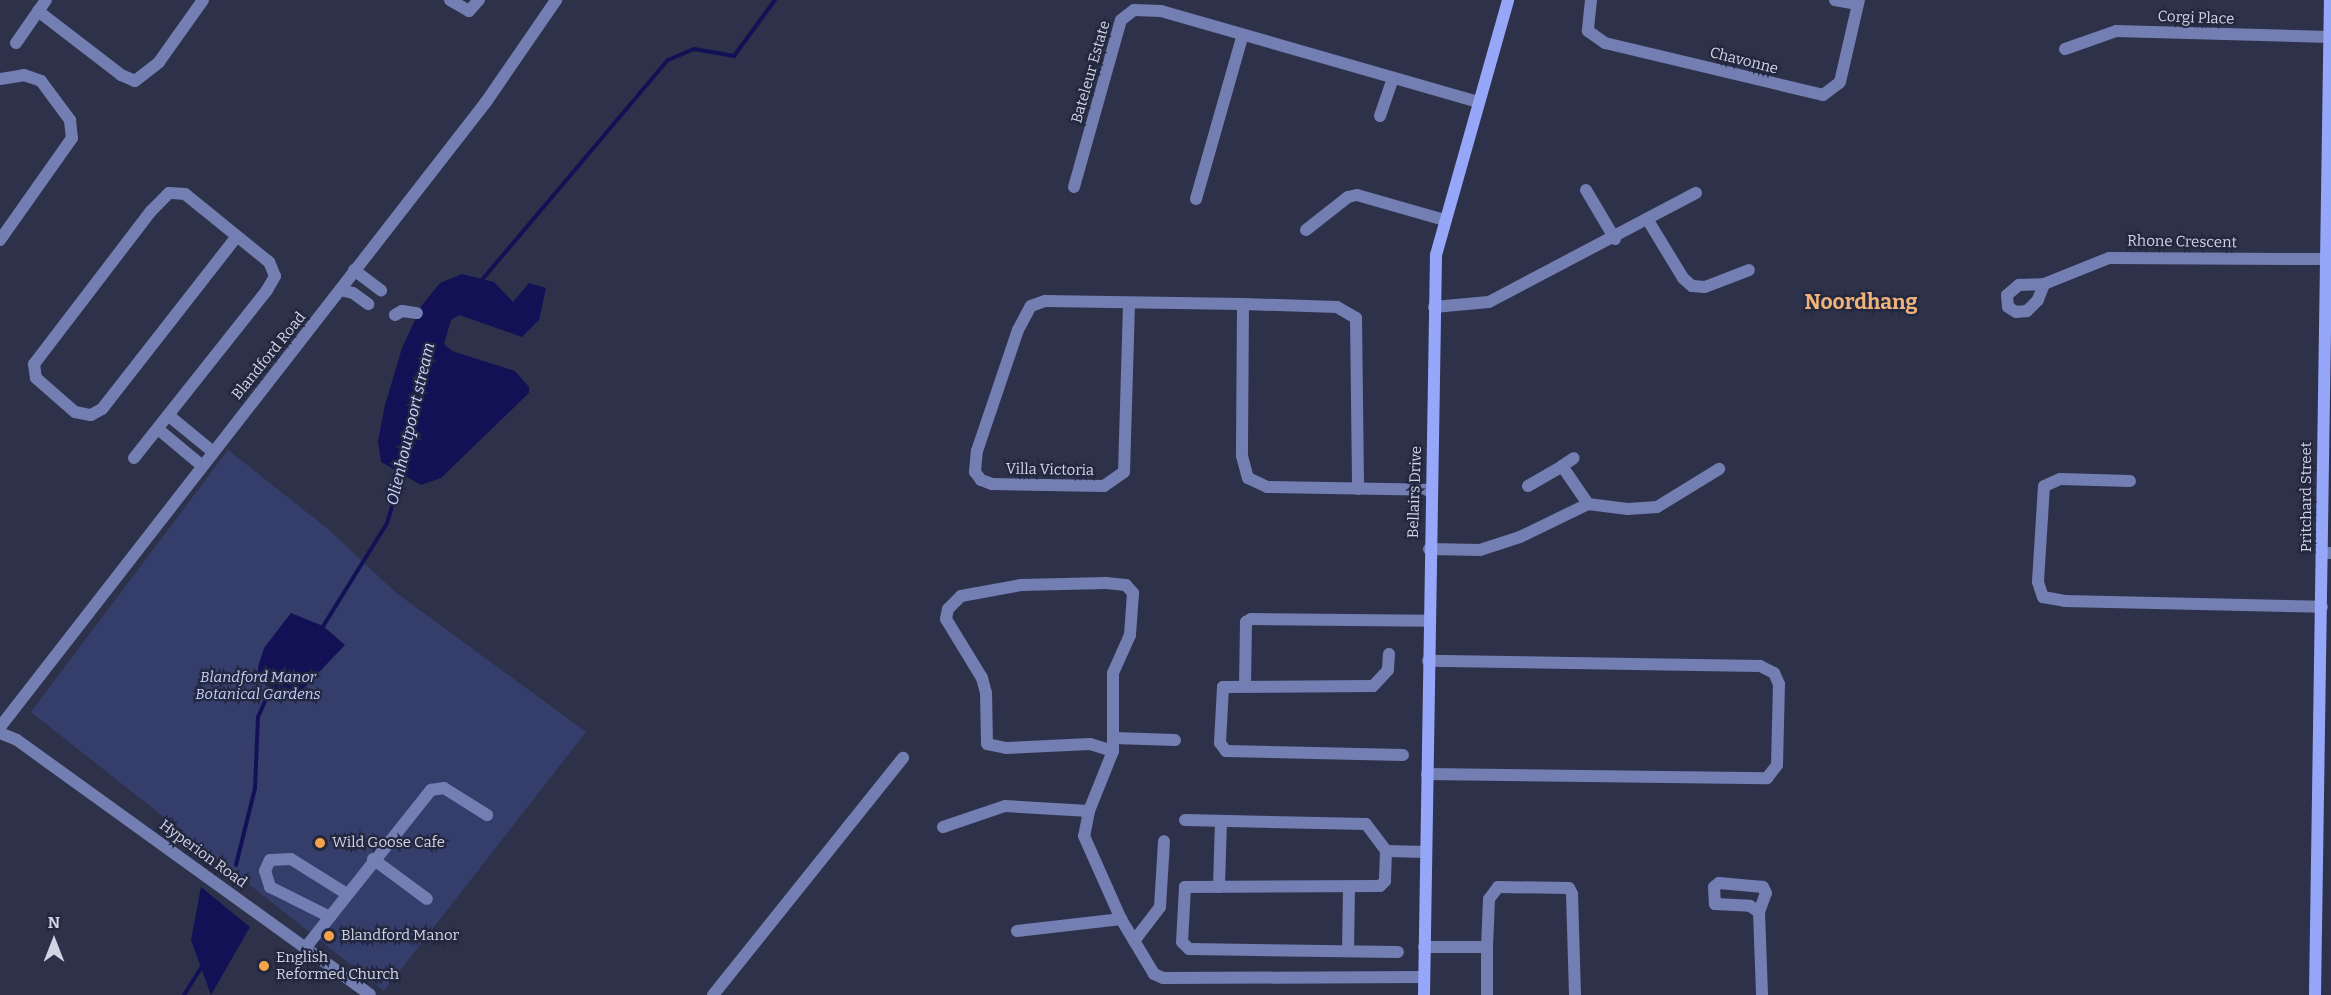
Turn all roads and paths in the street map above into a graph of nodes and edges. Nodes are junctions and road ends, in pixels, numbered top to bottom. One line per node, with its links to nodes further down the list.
1 (46, 0): 11 (street)
2 (203, 0): 11 (street)
3 (450, 0): 4 (street)
4 (479, 0)
5 (1508, 0): 18 (street, Bellairs Drive)
6 (1591, 0): 10 (street, Chavonne)
7 (1835, 0): 10 (street)
8 (2330, 0): 13 (street, Pritchard Street)
9 (554, 1): 31 (street, Blandford Road)
10 (1859, 2)
11 (38, 11): 14 (street)
12 (1242, 37): 16 (street, Bateleur Estate); 20 (street, Bateleur Estate); 23 (street)
13 (2330, 37): 15 (street, Corgi Place); 30 (street, Pritchard Street)
14 (16, 43)
15 (2065, 49)
16 (1393, 78): 18 (street, Bateleur Estate); 19 (street)
17 (0, 80): 29 (street)
18 (1478, 102): 24 (street, Bellairs Drive)
19 (1380, 116)
20 (1074, 187)
21 (1586, 190): 28 (street)
22 (1696, 194): 25 (street)
23 (1196, 199)
24 (1445, 220): 26 (street); 39 (street, Bellairs Drive)
25 (1648, 222): 28 (street); 32 (street)
26 (1306, 230)
27 (237, 236): 27 (street); 42 (street)
28 (1615, 239): 39 (street)
29 (0, 240)
30 (2324, 259): 33 (street, Rhone Crescent); 56 (street, Pritchard Street)
31 (354, 270): 34 (street, Blandford Road); 35 (street)
32 (1749, 270)
33 (2044, 284)
34 (340, 290): 36 (street); 44 (street, Blandford Road)
35 (381, 290)
36 (368, 304)
37 (1129, 304): 37 (street, Villa Victoria); 38 (street, Villa Victoria)
38 (1243, 304): 52 (street); 52 (street, Villa Victoria)
39 (1434, 307): 53 (street, Bellairs Drive)
40 (417, 313): 41 (street)
41 (395, 315)
42 (168, 416): 43 (street); 44 (street)
43 (158, 429): 45 (street); 47 (street)
44 (212, 452): 47 (street, Blandford Road)
45 (134, 458)
46 (1575, 458): 48 (street)
47 (201, 465): 62 (street, Blandford Road)
48 (1562, 466): 51 (street); 54 (street)
49 (1719, 469): 54 (street)
50 (2130, 481): 57 (street)
51 (1528, 486)
52 (1358, 489): 53 (street)
53 (1431, 490): 55 (street, Bellairs Drive)
54 (1588, 504): 55 (street)
55 (1428, 549): 58 (street, Bellairs Drive)
56 (2326, 553): 57 (street, Pritchard Street)
57 (2322, 607): 99 (street, Pritchard Street)
58 (1428, 621): 60 (street, Bellairs Drive); 61 (street)
59 (1389, 654): 61 (street)
60 (1428, 661): 68 (street, Bellairs Drive); 68 (street)
61 (1245, 686): 66 (street)
62 (1, 725): 89 (street, Hyperion Road)
63 (1114, 738): 64 (street); 65 (street); 65 (street)
64 (1175, 740)
65 (1113, 751): 69 (street)
66 (1403, 755)
67 (903, 758): 94 (street)
68 (1427, 774): 76 (street, Bellairs Drive)
69 (1089, 811): 73 (street); 84 (street)
70 (487, 815): 77 (street)
71 (1185, 820): 72 (street)
72 (1221, 821): 75 (street); 78 (street)
73 (943, 827)
74 (1164, 841): 86 (street)
75 (1386, 851): 76 (street); 79 (street)
76 (1426, 852): 87 (street, Bellairs Drive)
77 (373, 860): 80 (street); 81 (street)
78 (1219, 887): 79 (street); 90 (street)
79 (1349, 888): 90 (street)
80 (347, 894): 83 (street); 83 (street)
81 (427, 898)
82 (1759, 912): 98 (street)
83 (330, 917): 89 (street)
84 (1121, 920): 85 (street); 86 (street)
85 (1017, 931)
86 (1134, 941): 92 (street)
87 (1424, 946): 88 (street); 92 (street, Bellairs Drive)
88 (1487, 946): 96 (street); 97 (street)
89 (306, 947): 93 (street, Hyperion Road)
90 (1348, 951): 91 (street)
91 (1398, 952)
92 (1424, 977): 95 (street, Bellairs Drive)
93 (370, 995)
94 (713, 995)
95 (1424, 995)
96 (1487, 995)
97 (1575, 995)
98 (1762, 995)
99 (2315, 995)

